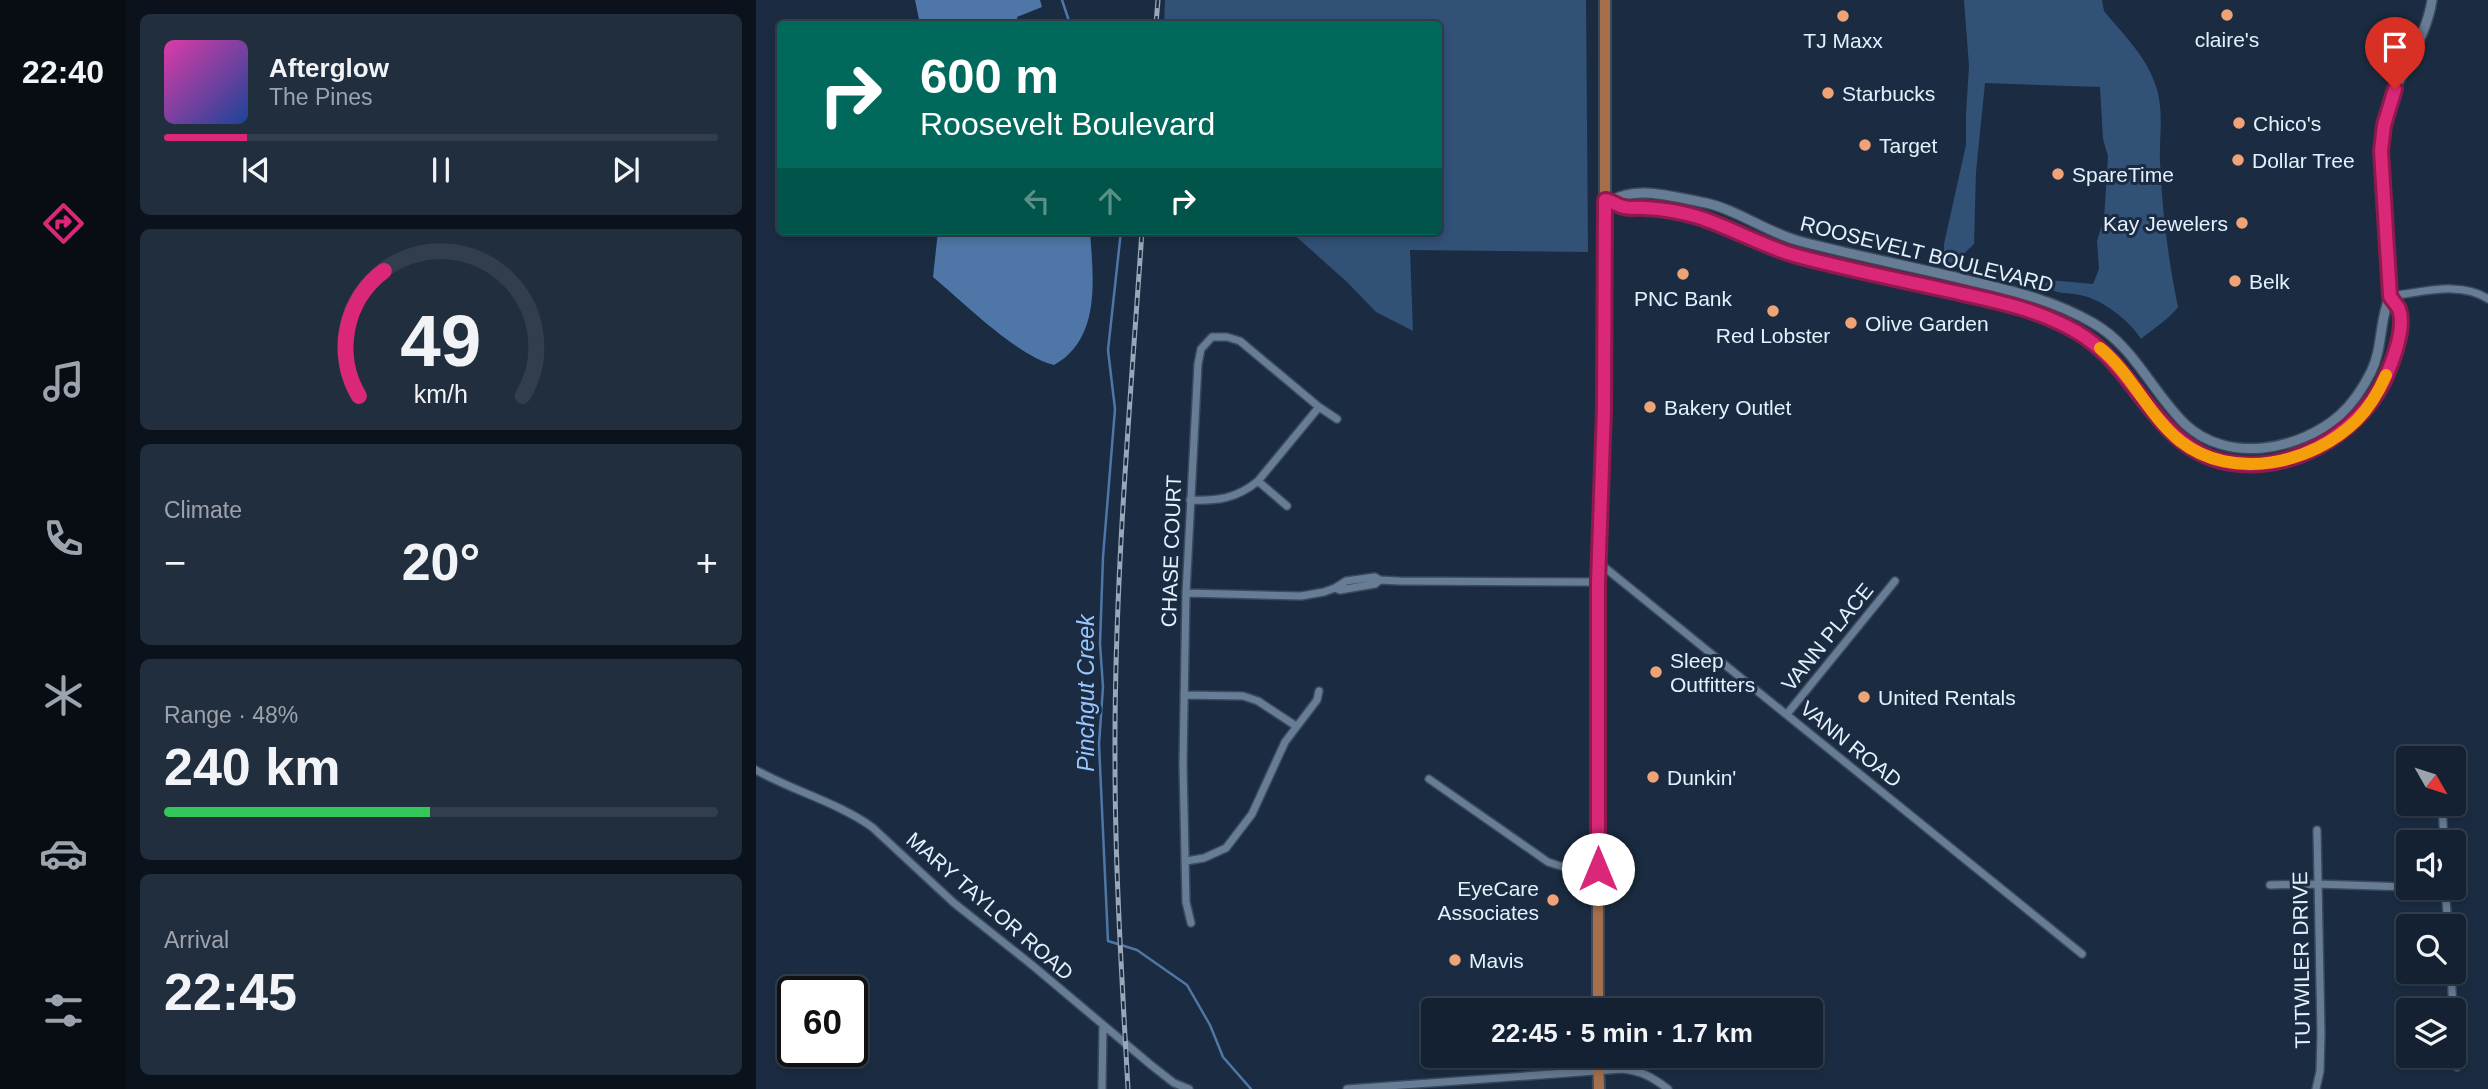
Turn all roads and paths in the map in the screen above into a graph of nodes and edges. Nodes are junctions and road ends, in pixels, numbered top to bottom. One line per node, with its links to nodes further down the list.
1 (1605, 0): 3 (main road)
2 (2432, 0): 4 (street, ROOSEVELT BOULEVARD)
3 (1609, 200): 4 (street, ROOSEVELT BOULEVARD); 4 (street, ROOSEVELT BOULEVARD); 11 (main road)
4 (2390, 296): 5 (street)
5 (2488, 299)
6 (1319, 407): 7 (street, CHASE COURT); 8 (street); 9 (street, CHASE COURT)
7 (1337, 419)
8 (1258, 481): 9 (street); 10 (street)
9 (1190, 500): 14 (street, CHASE COURT)
10 (1287, 506)
11 (1598, 562): 13 (main road); 17 (street, VANN ROAD)
12 (1895, 581): 17 (street, VANN PLACE)
13 (1598, 582): 14 (street); 23 (main road)
14 (1186, 593): 16 (street, CHASE COURT)
15 (1319, 691): 18 (street)
16 (1184, 695): 18 (street); 22 (street, CHASE COURT)
17 (1787, 715): 28 (street, VANN ROAD)
18 (1296, 726): 22 (street)
19 (756, 770): 30 (street, MARY TAYLOR ROAD)
20 (1429, 779): 23 (street)
21 (2317, 830): 24 (street, TUTWILER DRIVE)
22 (1185, 861): 27 (street, CHASE COURT)
23 (1598, 869): 29 (main road)
24 (2317, 884): 25 (street); 26 (street); 37 (street, TUTWILER DRIVE)
25 (2270, 886)
26 (2396, 887)
27 (1191, 923)
28 (2082, 954)
29 (1598, 998)
30 (1103, 1025): 32 (street); 33 (street, MARY TAYLOR ROAD)
31 (1599, 1069): 34 (street); 35 (main road); 36 (street)
32 (1102, 1089)
33 (1189, 1089)
34 (1347, 1089)
35 (1599, 1089)
36 (1668, 1089)
37 (2316, 1089)

